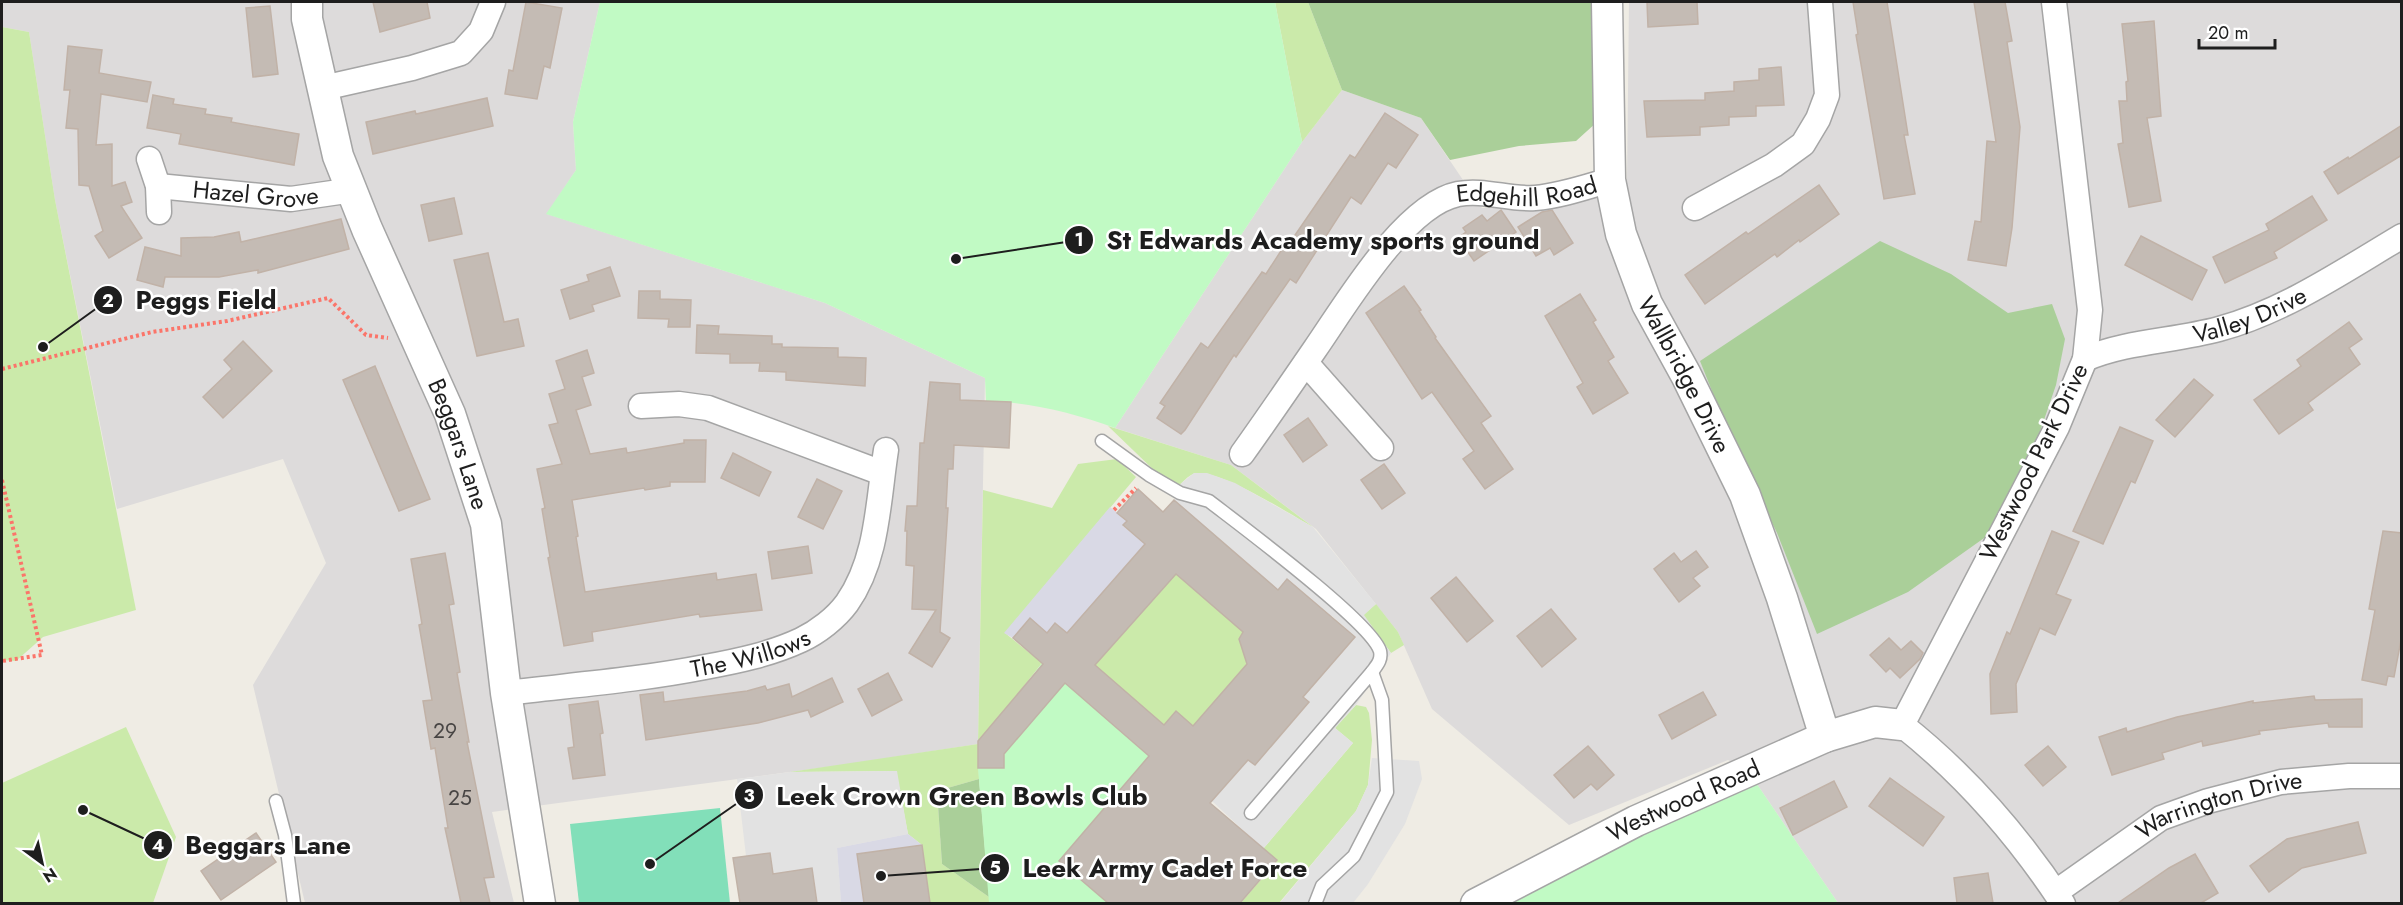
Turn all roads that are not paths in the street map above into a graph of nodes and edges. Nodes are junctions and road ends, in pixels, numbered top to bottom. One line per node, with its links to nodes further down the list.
1 (307, 2): 6 (street, Beggars Lane)
2 (493, 2): 6 (street)
3 (1607, 2): 8 (street, Wallbridge Drive)
4 (1820, 2): 11 (street)
5 (2054, 2): 14 (street, Westwood Park Drive)
6 (323, 88): 10 (street, Beggars Lane)
7 (149, 159): 9 (street, Hazel Grove)
8 (1610, 180): 15 (street, Edgehill Road); 23 (street, Wallbridge Drive)
9 (158, 186): 10 (street, Hazel Grove); 12 (street, Hazel Grove)
10 (354, 190): 21 (street, Beggars Lane)
11 (1695, 208)
12 (159, 212)
13 (2402, 236): 14 (street, Valley Drive)
14 (2085, 359): 22 (street, Westwood Park Drive)
15 (1306, 363): 18 (street); 19 (street, Edgehill Road)
16 (641, 406): 21 (street, The Willows)
17 (1102, 441): 20 (lane)
18 (1382, 448)
19 (1242, 454)
20 (1372, 672): 26 (lane); 30 (lane)
21 (506, 693): 29 (street, Beggars Lane)
22 (1902, 725): 23 (street, Westwood Road); 27 (street)
23 (1825, 737): 31 (street, Westwood Road)
24 (2402, 776): 27 (street, Warrington Drive)
25 (276, 801): 28 (lane)
26 (1251, 813)
27 (2059, 898)
28 (294, 903)
29 (540, 903)
30 (1315, 903)
31 (1476, 903)

